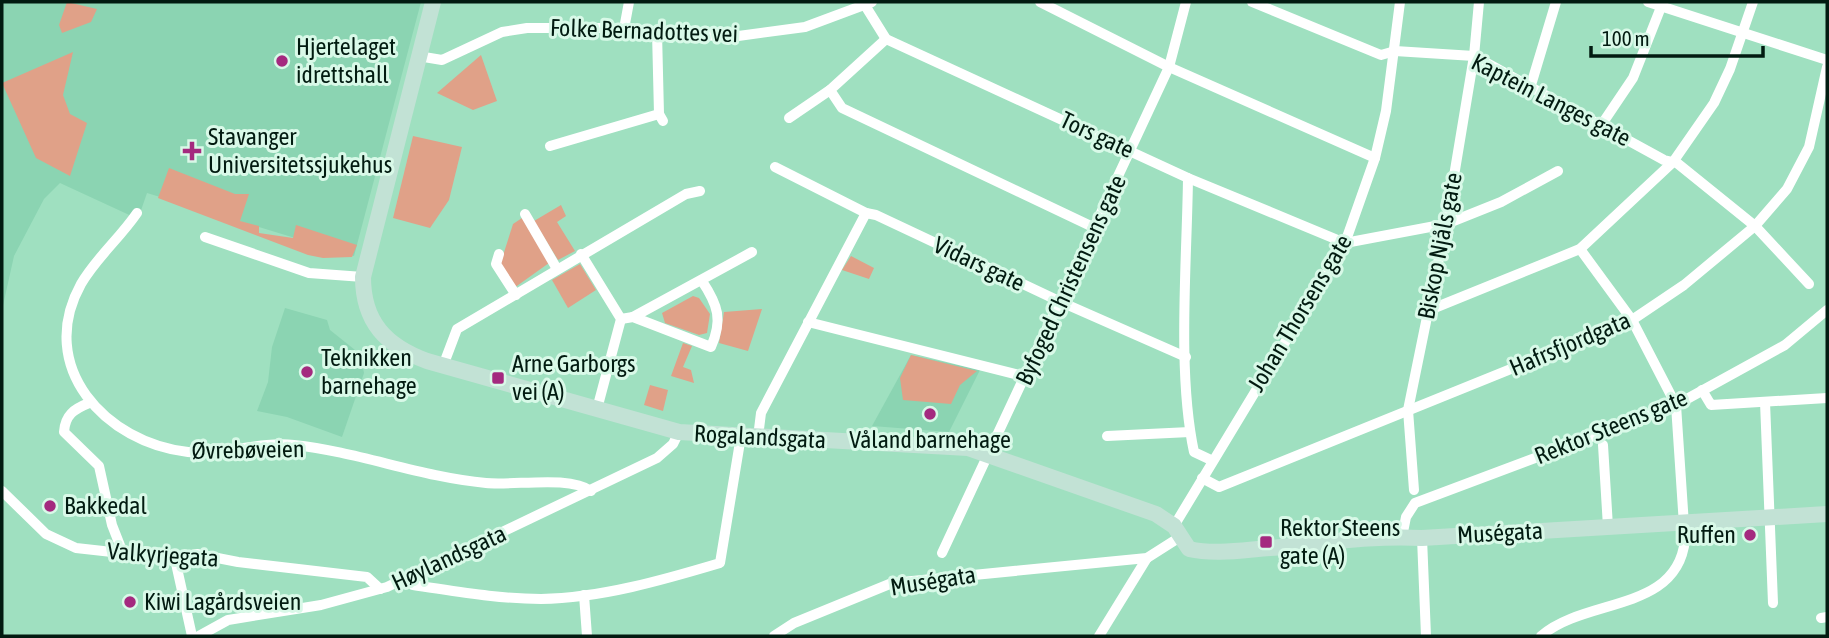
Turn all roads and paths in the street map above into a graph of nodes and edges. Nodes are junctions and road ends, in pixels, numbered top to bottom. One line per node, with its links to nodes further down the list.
1 (433, 2): 18 (street)
2 (629, 2): 13 (street)
3 (1040, 2): 21 (street)
4 (1186, 2): 21 (street, Byfoged Christensens gate)
5 (1252, 2): 17 (street, Kaptein Langes gate)
6 (1400, 2): 17 (street, Johan Thorsens gate)
7 (1479, 2): 19 (street, Biskop Njåls gate)
8 (1556, 2): 23 (street)
9 (1648, 2): 12 (street)
10 (1753, 2): 15 (street)
11 (866, 3): 14 (street, Folke Bernadottes vei); 16 (street)
12 (1662, 4): 15 (street); 26 (street)
13 (624, 29): 14 (street, Folke Bernadottes vei); 18 (street, Folke Bernadottes vei)
14 (657, 32): 27 (street)
15 (1743, 33): 20 (street); 30 (street)
16 (886, 39): 24 (street); 28 (street, Tors gate)
17 (1395, 51): 19 (street, Kaptein Langes gate); 29 (street, Johan Thorsens gate)
18 (418, 56): 48 (street)
19 (1474, 56): 23 (street, Kaptein Langes gate); 38 (street, Biskop Njåls gate)
20 (1827, 60)
21 (1169, 67): 28 (street, Byfoged Christensens gate); 29 (street)
22 (1827, 67): 39 (street, Hafrsfjordgata)
23 (1531, 85): 26 (street, Kaptein Langes gate)
24 (830, 90): 25 (street); 40 (street)
25 (789, 118)
26 (1602, 124): 30 (street, Kaptein Langes gate)
27 (550, 146)
28 (1130, 150): 33 (street, Tors gate); 40 (street, Byfoged Christensens gate)
29 (1375, 158): 42 (street, Johan Thorsens gate)
30 (1673, 162): 39 (street, Kaptein Langes gate); 43 (street)
31 (775, 167): 36 (street, Vidars gate)
32 (1558, 171): 38 (street)
33 (1188, 178): 42 (street, Tors gate); 59 (street)
34 (700, 191): 46 (street)
35 (137, 213): 65 (street, Øvrebøveien)
36 (866, 213): 52 (street, Vidars gate); 58 (street)
37 (524, 214): 47 (street)
38 (1446, 224): 42 (street); 54 (street, Biskop Njåls gate)
39 (1755, 226): 50 (street, Kaptein Langes gate); 57 (street, Hafrsfjordgata)
40 (1095, 228): 52 (street, Byfoged Christensens gate)
41 (205, 237): 48 (street)
42 (1345, 243): 76 (street, Johan Thorsens gate)
43 (1580, 249): 54 (street); 57 (street)
44 (752, 251): 49 (street)
45 (499, 254): 51 (street)
46 (580, 254): 47 (street); 56 (street)
47 (557, 268): 51 (street)
48 (363, 277): 60 (street, Rogalandsgata)
49 (702, 281): 55 (street); 55 (street)
50 (1809, 284)
51 (516, 295): 60 (street)
52 (1061, 302): 59 (street, Vidars gate); 61 (street, Byfoged Christensens gate)
53 (1827, 310): 62 (street, Rektor Steens gate)
54 (1427, 311): 68 (street, Biskop Njåls gate)
55 (633, 317): 56 (street)
56 (621, 319): 67 (street)
57 (1632, 320): 66 (street); 68 (street, Hafrsfjordgata)
58 (808, 322): 61 (street); 73 (street)
59 (1186, 357): 70 (street)
60 (443, 366): 67 (street, Rogalandsgata)
61 (1027, 377): 75 (street, Byfoged Christensens gate)
62 (1702, 390): 64 (street); 66 (street, Rektor Steens gate)
63 (1827, 398): 64 (street)
64 (1765, 402): 82 (street)
65 (89, 403): 80 (street, Øvrebøveien); 88 (street)
66 (1676, 405): 83 (street); 86 (street, Rektor Steens gate)
67 (597, 409): 69 (street, Rogalandsgata)
68 (1408, 410): 77 (street, Hafrsfjordgata); 78 (street, Biskop Njåls gate)
69 (679, 432): 71 (street, Rogalandsgata); 80 (street, Høylandsgata)
70 (1190, 432): 72 (street); 76 (street)
71 (741, 436): 73 (street, Rogalandsgata); 94 (street)
72 (1107, 436)
73 (758, 437): 75 (street, Rogalandsgata)
74 (1603, 445): 84 (street)
75 (990, 454): 85 (street, Rogalandsgata); 89 (street, Byfoged Christensens gate)
76 (1211, 460): 77 (street, Johan Thorsens gate)
77 (1202, 478): 85 (street, Johan Thorsens gate)
78 (1415, 490)
79 (2, 491): 88 (street, Valkyrjegata)
80 (591, 491): 92 (street, Høylandsgata)
81 (1827, 514): 82 (street, Muségata)
82 (1768, 516): 83 (street, Muségata); 95 (street)
83 (1685, 522): 84 (street, Muségata); 102 (street)
84 (1608, 527): 87 (street, Muségata)
85 (1177, 531): 86 (street, Muségata); 90 (street, Muségata)
86 (1402, 537): 87 (street, Muségata)
87 (1422, 538): 101 (street)
88 (123, 553): 91 (street, Valkyrjegata)
89 (942, 553)
90 (1147, 558): 99 (street, Muségata); 100 (street)
91 (175, 559): 93 (street, Valkyrjegata); 96 (street)
92 (408, 578): 93 (street, Høylandsgata); 94 (street)
93 (380, 589): 97 (street, Høylandsgata)
94 (584, 595): 98 (street)
95 (1773, 603)
96 (192, 636)
97 (199, 636)
98 (587, 636)
99 (774, 636)
100 (1099, 636)
101 (1426, 636)
102 (1541, 636)

